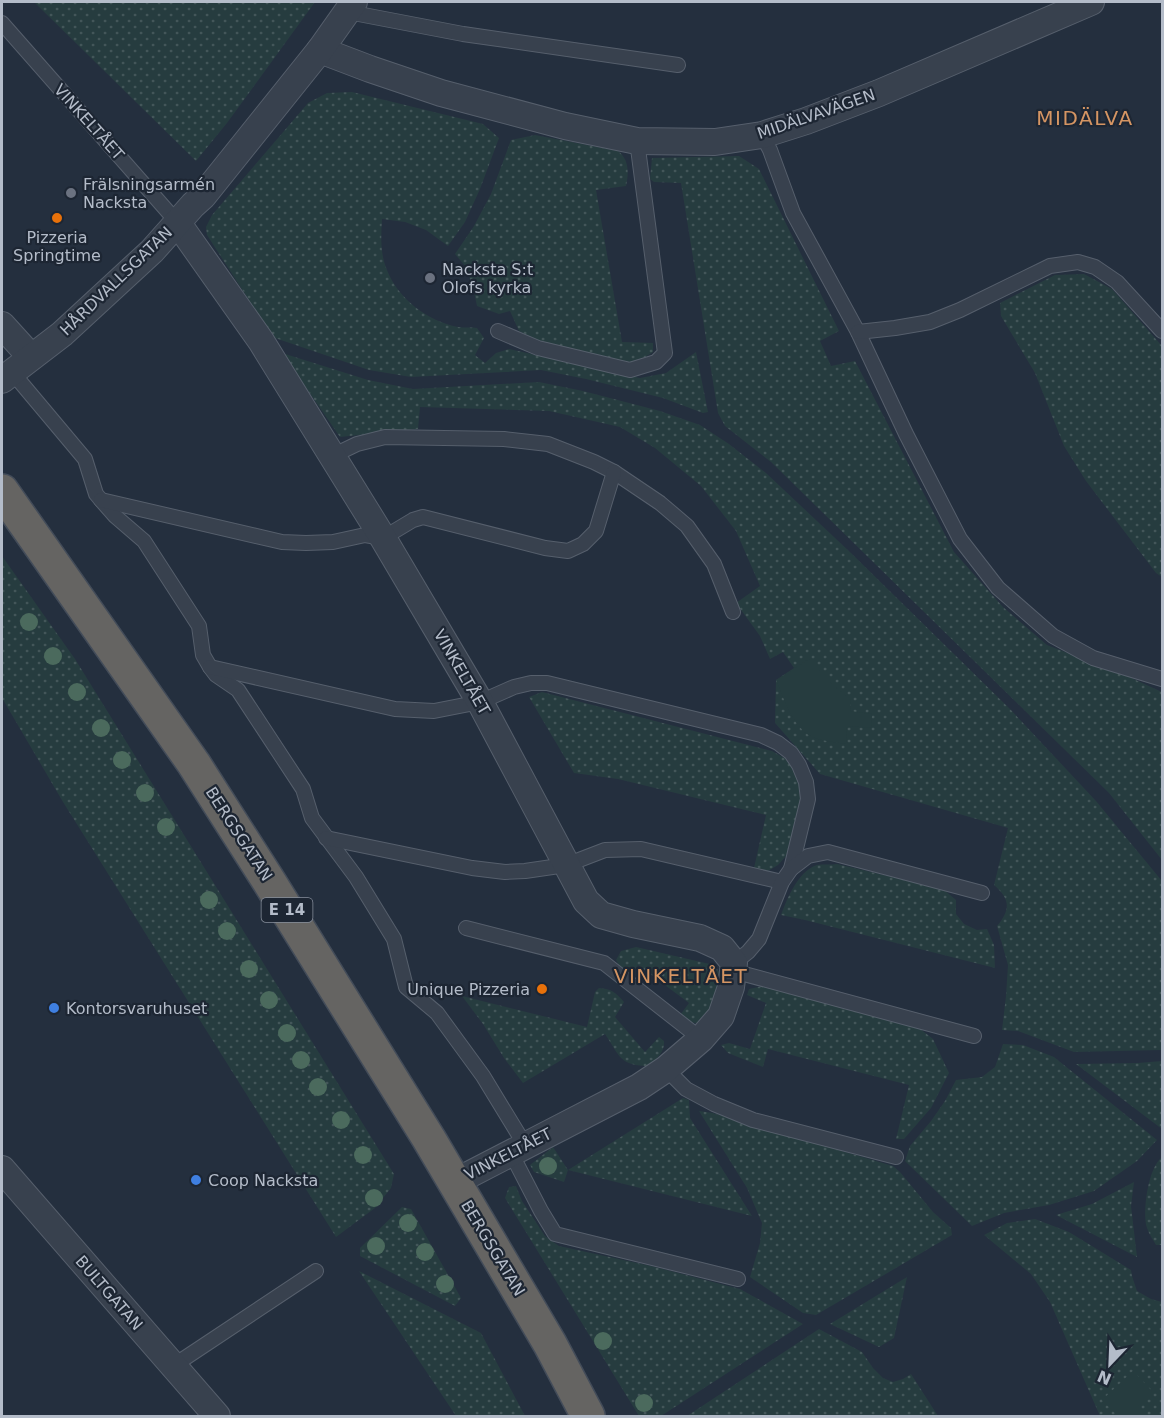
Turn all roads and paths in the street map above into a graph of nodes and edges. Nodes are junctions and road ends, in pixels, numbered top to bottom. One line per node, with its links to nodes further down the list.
1 (1092, 2): 6 (street, MIDÄLVAVÄGEN)
2 (350, 5): 4 (street, HÅRDVALLSGATAN); 5 (lane)
3 (2, 23): 8 (lane, VINKELTÅET)
4 (320, 50): 7 (street, MIDÄLVAVÄGEN); 8 (street, HÅRDVALLSGATAN)
5 (678, 65)
6 (762, 135): 7 (street, MIDÄLVAVÄGEN); 12 (lane)
7 (637, 141): 11 (lane)
8 (177, 222): 13 (street, HÅRDVALLSGATAN); 14 (street, VINKELTÅET)
9 (2, 325): 13 (street)
10 (1162, 331): 12 (lane)
11 (498, 332)
12 (858, 333): 21 (lane)
13 (15, 370): 17 (lane)
14 (332, 456): 15 (lane); 18 (street, VINKELTÅET)
15 (614, 472): 18 (lane); 19 (lane)
16 (2, 491): 36 (highway, BERGSGATAN / E 14)
17 (101, 500): 18 (lane); 20 (lane)
18 (383, 538): 22 (street, VINKELTÅET)
19 (733, 612)
20 (210, 667): 22 (lane); 23 (lane)
21 (1162, 679)
22 (480, 702): 24 (street, VINKELTÅET); 25 (lane)
23 (326, 838): 24 (lane); 33 (lane)
24 (566, 865): 26 (lane); 29 (street, VINKELTÅET)
25 (791, 869): 26 (lane); 27 (lane)
26 (782, 882): 29 (lane)
27 (982, 893)
28 (466, 928): 31 (lane)
29 (733, 967): 30 (lane); 31 (street, VINKELTÅET)
30 (974, 1036)
31 (701, 1039): 32 (street, VINKELTÅET)
32 (666, 1069): 33 (street, VINKELTÅET); 34 (lane)
33 (518, 1149): 36 (street, VINKELTÅET); 38 (lane)
34 (896, 1157)
35 (2, 1169): 40 (street, BULTGATAN)
36 (454, 1182): 39 (highway, BERGSGATAN / E 14)
37 (316, 1271): 40 (lane)
38 (738, 1279)
39 (550, 1344): 42 (highway, BERGSGATAN / E 14); 43 (highway, BERGSGATAN / E 14)
40 (173, 1366): 41 (street, BULTGATAN)
41 (217, 1416)
42 (588, 1416)
43 (600, 1416)

